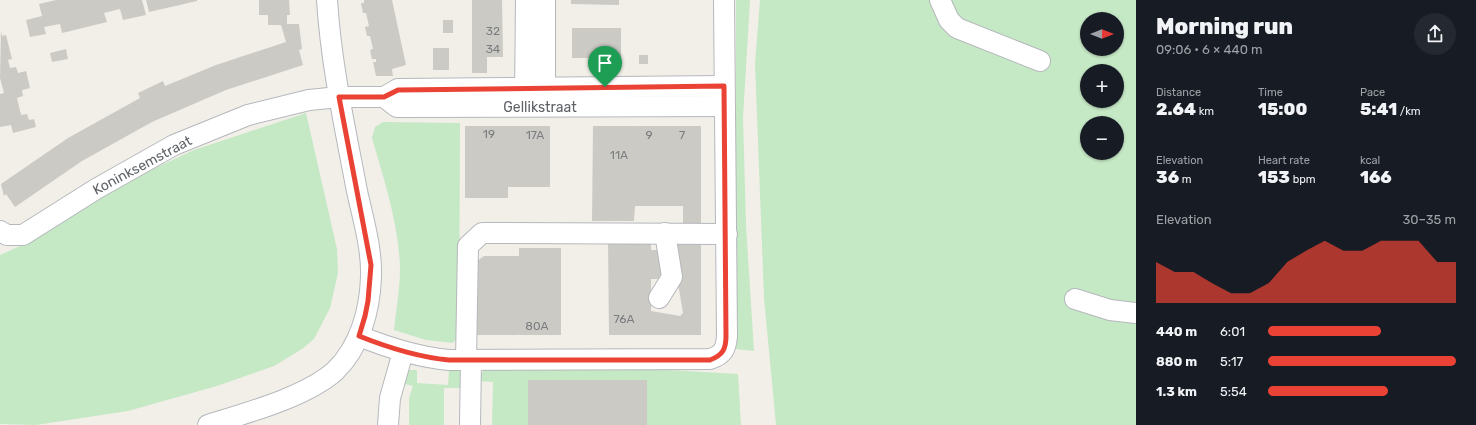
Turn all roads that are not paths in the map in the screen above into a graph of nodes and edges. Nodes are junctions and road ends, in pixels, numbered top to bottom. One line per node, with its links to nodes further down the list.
1 (327, 0): 8 (street)
2 (526, 0): 9 (street)
3 (545, 0): 9 (street)
4 (724, 0): 7 (street)
5 (940, 0): 6 (street)
6 (1040, 61)
7 (724, 86): 9 (street, Gellikstraat); 10 (street)
8 (339, 97): 9 (street, Gellikstraat); 11 (street, Koninksemstraat); 17 (street)
9 (535, 97): 10 (street, Gellikstraat)
10 (724, 106): 13 (street)
11 (0, 231)
12 (665, 233): 13 (street); 14 (street); 19 (street)
13 (726, 234): 19 (street)
14 (659, 298)
15 (1075, 300): 16 (street)
16 (1136, 313)
17 (359, 336): 18 (street); 20 (street)
18 (403, 352): 19 (street); 21 (street)
19 (468, 361): 22 (street)
20 (208, 425)
21 (388, 425)
22 (470, 425)

